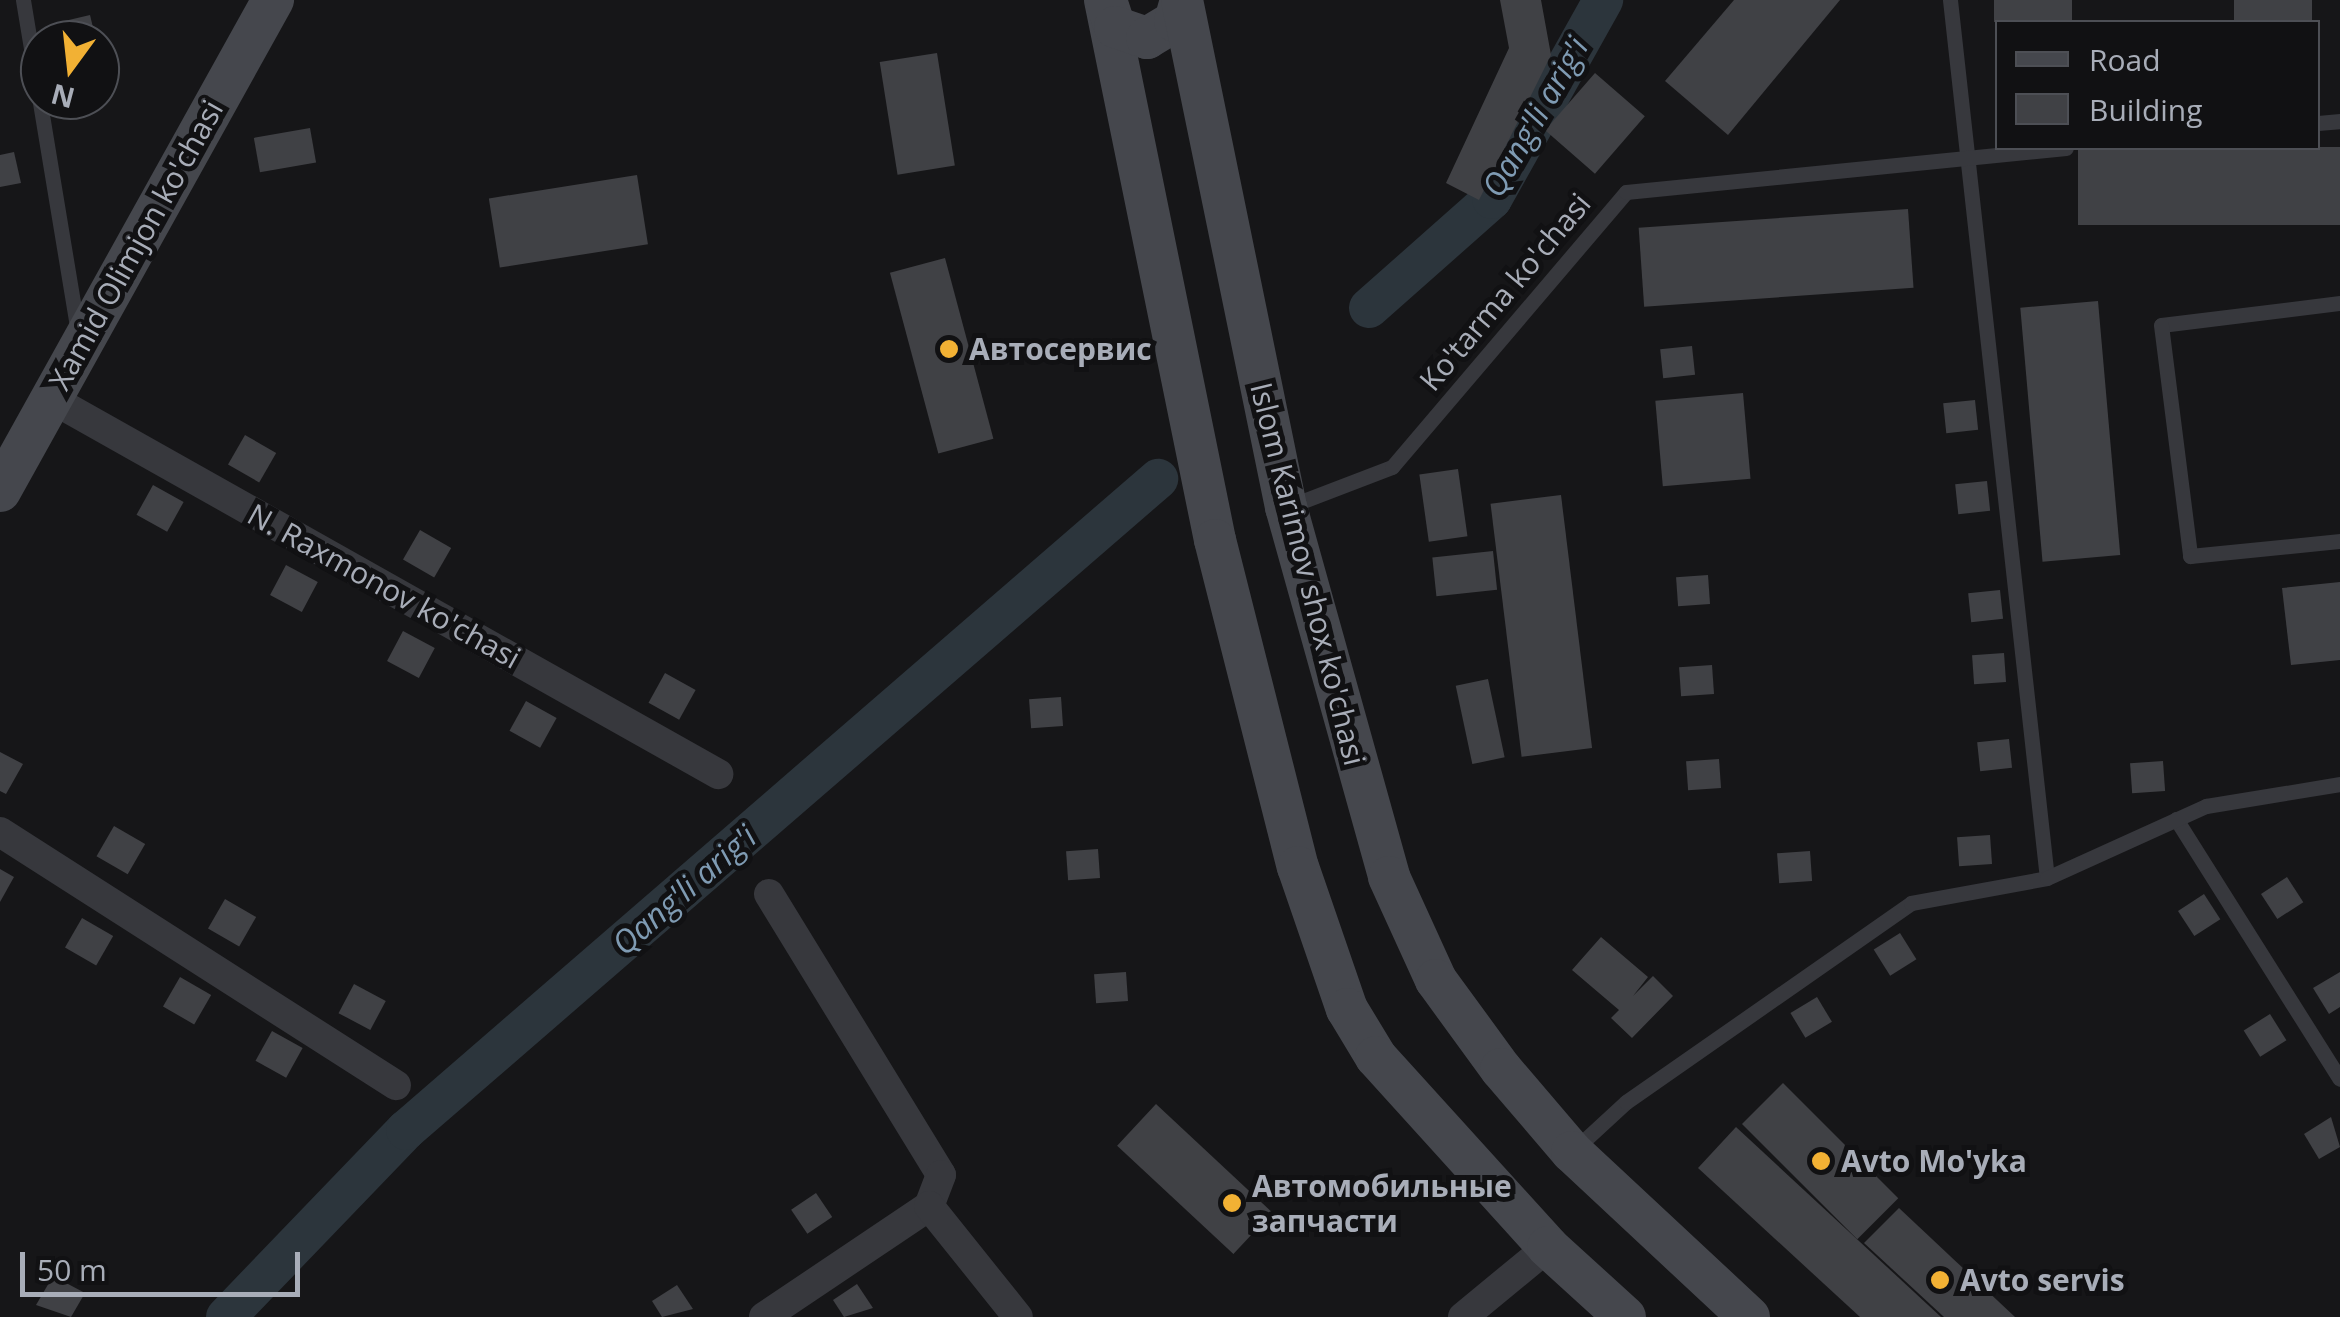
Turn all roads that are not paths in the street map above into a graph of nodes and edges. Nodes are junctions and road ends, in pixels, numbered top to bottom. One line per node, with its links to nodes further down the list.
1 (23, 0): 9 (lane)
2 (273, 0): 9 (main road, Xamid Olimjon ko'chasi)
3 (1106, 0): 4 (main road); 24 (main road)
4 (1182, 0): 12 (main road, Islom Karimov shox ko'chasi)
5 (1950, 0): 7 (lane)
6 (2044, 150): 7 (lane, Ko'tarma ko'chasi)
7 (1969, 157): 12 (lane, Ko'tarma ko'chasi); 18 (lane)
8 (2340, 303): 13 (lane)
9 (80, 346): 10 (main road, Xamid Olimjon ko'chasi)
10 (50, 398): 11 (main road, Xamid Olimjon ko'chasi); 14 (street, N. Raxmonov ko'chasi)
11 (0, 491)
12 (1286, 507): 22 (main road, Islom Karimov shox ko'chasi)
13 (2340, 541)
14 (718, 774)
15 (2340, 784): 16 (lane)
16 (2176, 819): 18 (lane); 20 (lane)
17 (0, 832): 21 (street)
18 (2047, 878): 22 (lane)
19 (768, 894): 23 (street)
20 (2340, 1079)
21 (396, 1085)
22 (1572, 1152): 29 (main road, Islom Karimov shox ko'chasi)
23 (929, 1206): 25 (street); 26 (street)
24 (1548, 1247): 27 (street); 28 (main road)
25 (764, 1317)
26 (1018, 1317)
27 (1463, 1317)
28 (1625, 1317)
29 (1749, 1317)

